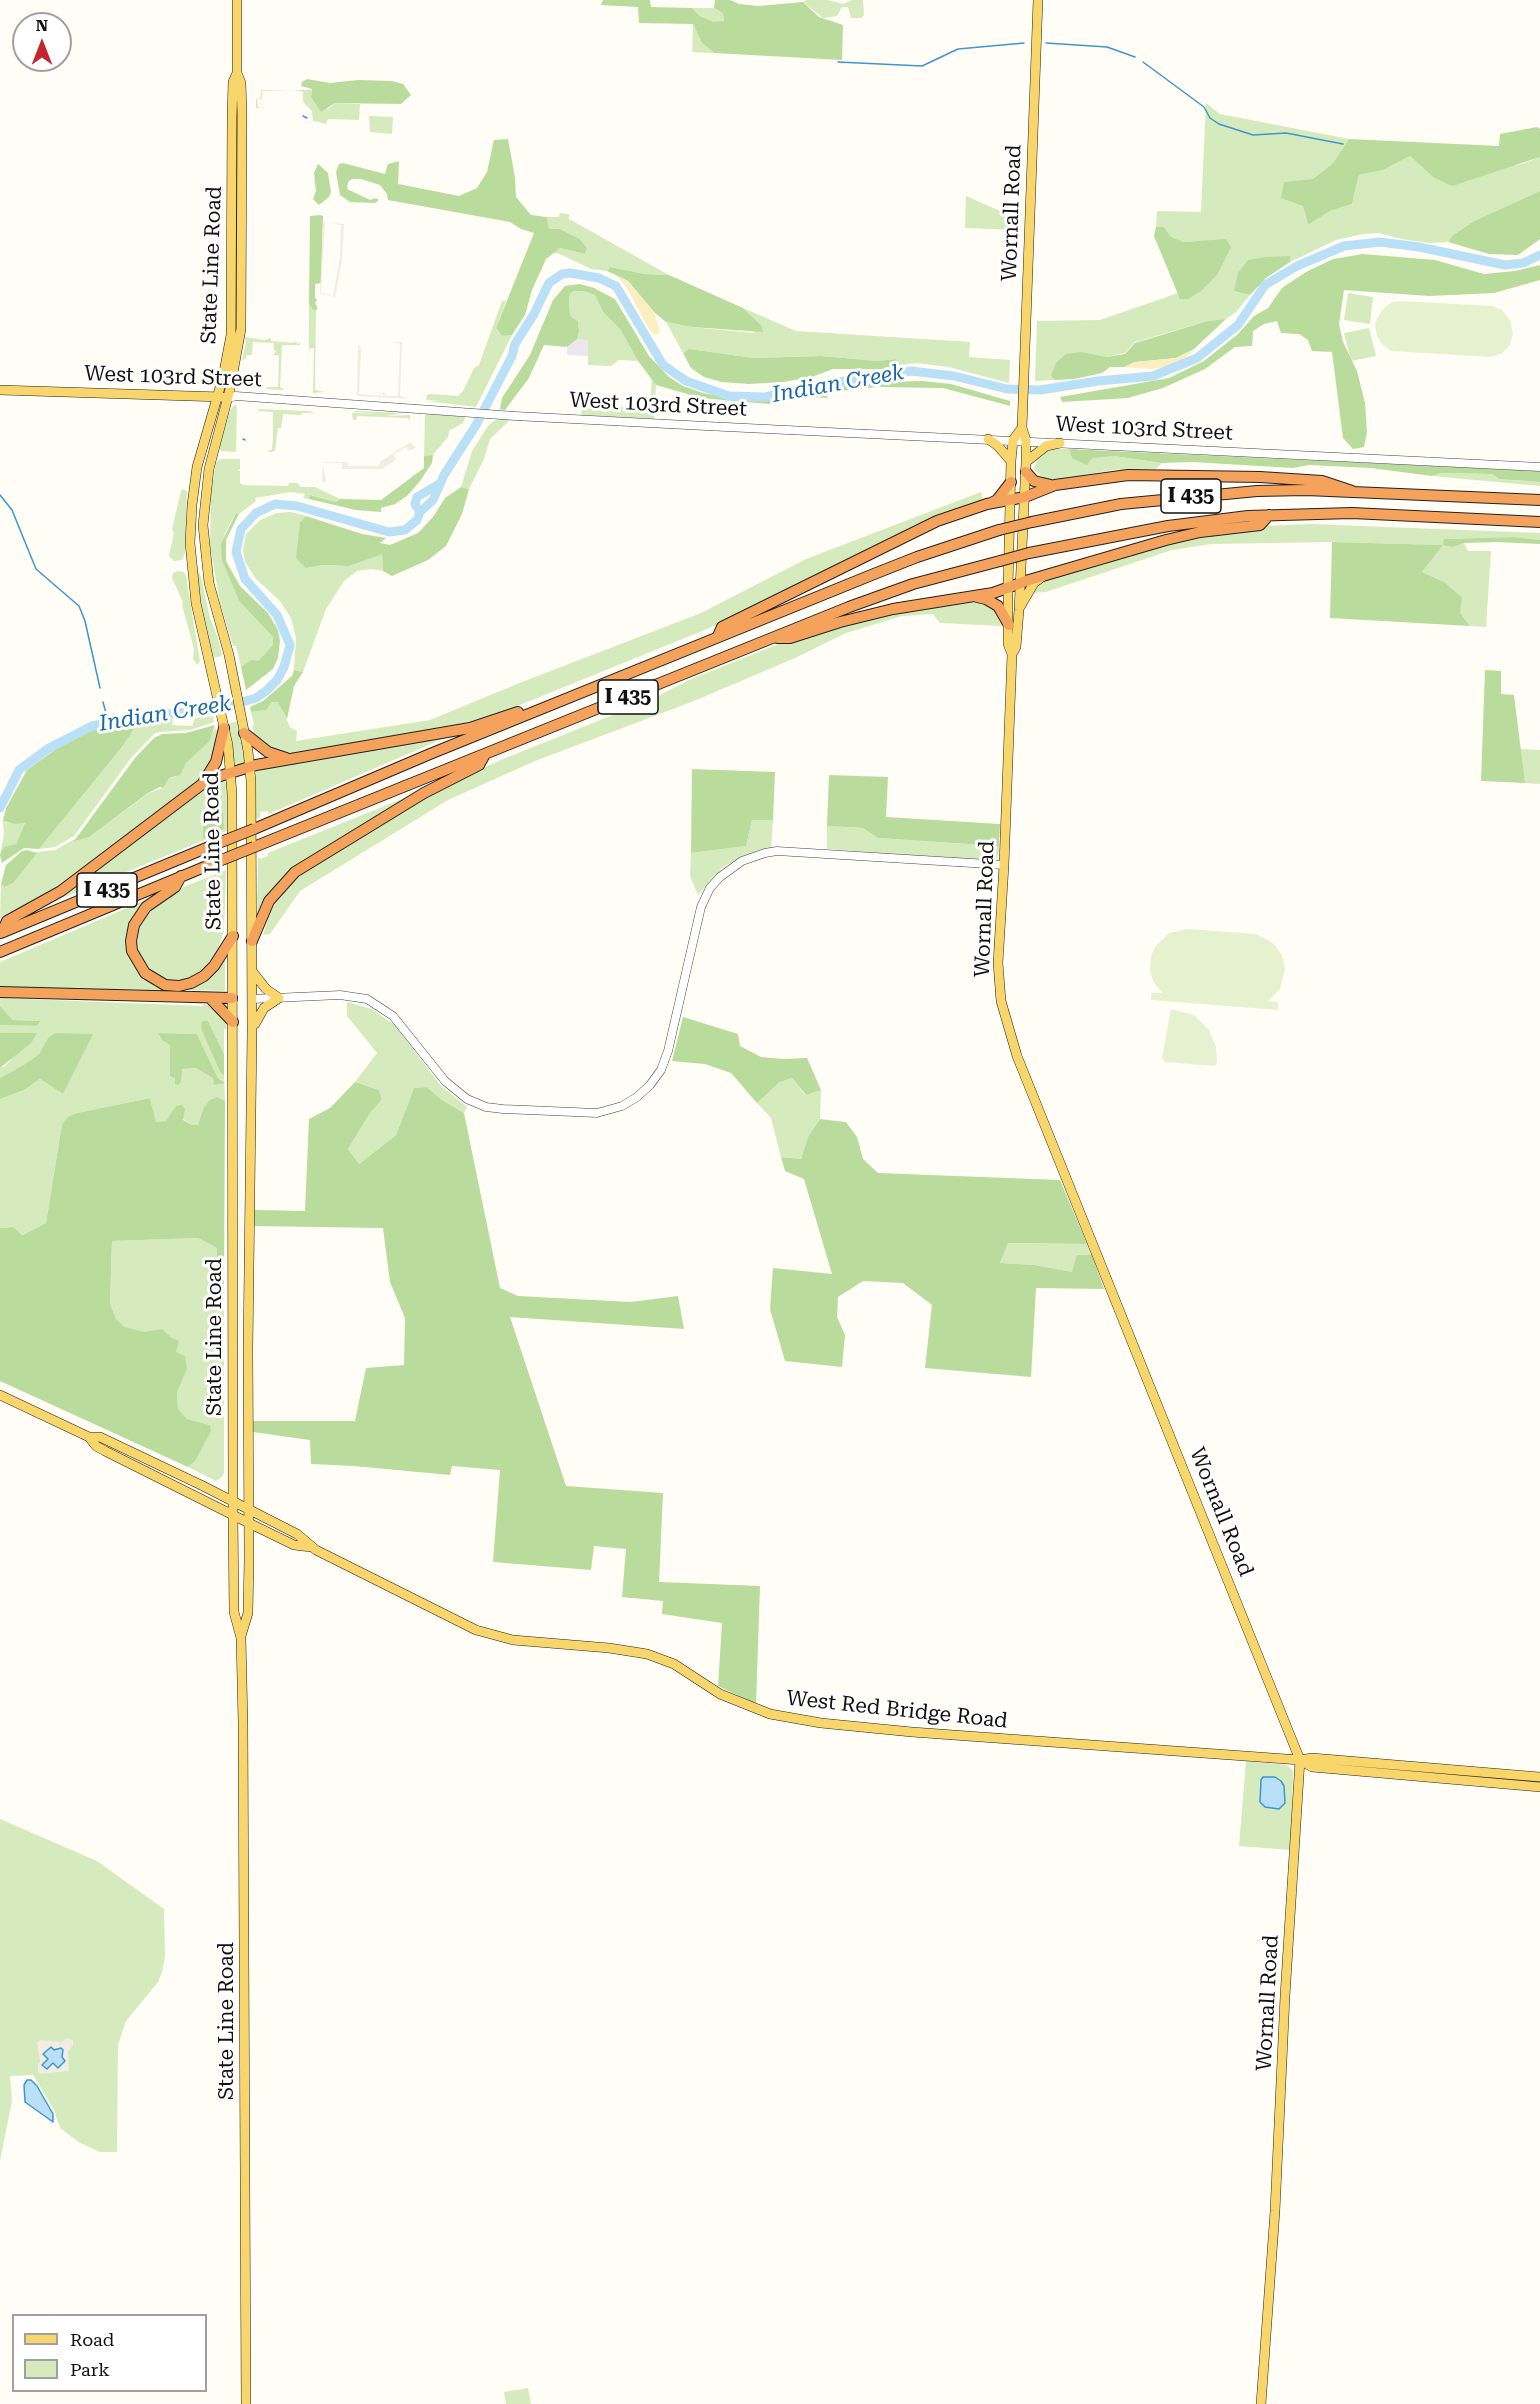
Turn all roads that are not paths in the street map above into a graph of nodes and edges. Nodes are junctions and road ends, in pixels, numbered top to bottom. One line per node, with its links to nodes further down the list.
1 (237, 0): 3 (main road, State Line Road)
2 (1038, 0): 7 (main road, Wornall Road)
3 (237, 73): 5 (main road, State Line Road); 6 (main road, State Line Road)
4 (0, 390): 5 (main road, West 103rd Street)
5 (217, 397): 6 (main road, West 103rd Street); 34 (main road, State Line Road)
6 (228, 398): 8 (street, West 103rd Street); 35 (main road, State Line Road)
7 (1022, 428): 9 (main road); 10 (main road, Wornall Road)
8 (988, 439): 9 (street, West 103rd Street); 12 (main road)
9 (1013, 440): 10 (street, West 103rd Street); 12 (main road, Wornall Road); 18 (main road)
10 (1026, 440): 11 (street, West 103rd Street); 14 (main road, Wornall Road)
11 (1060, 443): 13 (street, West 103rd Street); 14 (main road)
12 (1011, 461): 15 (main road, Wornall Road)
13 (1540, 466)
14 (1026, 467): 16 (highway); 18 (main road, Wornall Road)
15 (1011, 482): 20 (main road, Wornall Road); 21 (highway)
16 (1054, 485): 17 (highway); 18 (highway)
17 (1352, 491): 19 (highway, I 435); 30 (highway, I 435, bridge)
18 (1025, 497): 20 (highway); 25 (main road, Wornall Road)
19 (1540, 500)
20 (1010, 501): 21 (highway); 26 (main road, Wornall Road)
21 (987, 504): 30 (highway)
22 (1269, 515): 23 (highway, I 435); 24 (highway); 31 (highway, I 435, bridge)
23 (1540, 522)
24 (1043, 576): 25 (highway); 28 (main road)
25 (1020, 582): 26 (highway); 28 (main road, Wornall Road)
26 (1008, 589): 27 (highway); 29 (main road, Wornall Road)
27 (974, 596): 29 (highway); 31 (highway)
28 (1019, 609): 32 (main road, Wornall Road)
29 (1009, 625): 32 (main road, Wornall Road)
30 (718, 636): 33 (highway, I 435)
31 (771, 638): 36 (highway, I 435)
32 (1012, 654): 41 (main road, Wornall Road)
33 (529, 715): 37 (highway); 43 (highway, I 435, bridge)
34 (224, 728): 39 (main road, State Line Road); 40 (highway)
35 (243, 728): 37 (highway); 38 (main road, State Line Road)
36 (484, 755): 42 (highway, I 435, bridge); 45 (highway)
37 (289, 759): 38 (highway)
38 (250, 767): 39 (highway); 45 (main road, State Line Road)
39 (231, 774): 40 (highway); 44 (main road, State Line Road)
40 (201, 785): 43 (highway)
41 (1004, 865): 51 (street); 67 (main road, Wornall Road)
42 (181, 876): 44 (highway); 46 (highway, I 435)
43 (1, 932)
44 (233, 936): 50 (main road, State Line Road)
45 (252, 941): 47 (main road, State Line Road)
46 (0, 952)
47 (252, 970): 51 (main road); 52 (main road, State Line Road)
48 (0, 992): 49 (highway)
49 (210, 998): 50 (highway); 53 (highway)
50 (232, 998): 52 (main road); 53 (main road, State Line Road)
51 (279, 998): 52 (street); 54 (main road)
52 (252, 999): 54 (main road, State Line Road)
53 (233, 1022): 57 (main road, State Line Road)
54 (252, 1032): 60 (main road, State Line Road)
55 (0, 1395): 56 (main road)
56 (89, 1437): 58 (main road, West Red Bridge Road); 61 (main road, West Red Bridge Road)
57 (233, 1466): 58 (main road); 59 (main road, State Line Road)
58 (201, 1485): 59 (main road, West Red Bridge Road)
59 (233, 1501): 60 (main road, West Red Bridge Road); 61 (main road, State Line Road)
60 (248, 1509): 62 (main road, State Line Road); 65 (main road, West Red Bridge Road)
61 (233, 1515): 62 (main road, West Red Bridge Road); 66 (main road, State Line Road)
62 (249, 1523): 63 (main road, West Red Bridge Road); 64 (main road, State Line Road)
63 (272, 1534): 64 (main road); 65 (main road, West Red Bridge Road)
64 (249, 1546): 66 (main road, State Line Road)
65 (310, 1547): 67 (main road, West Red Bridge Road)
66 (241, 1638): 70 (main road, State Line Road)
67 (1300, 1760): 68 (main road); 69 (main road); 71 (main road, Wornall Road)
68 (1540, 1777)
69 (1540, 1787)
70 (246, 2404)
71 (1261, 2404)

